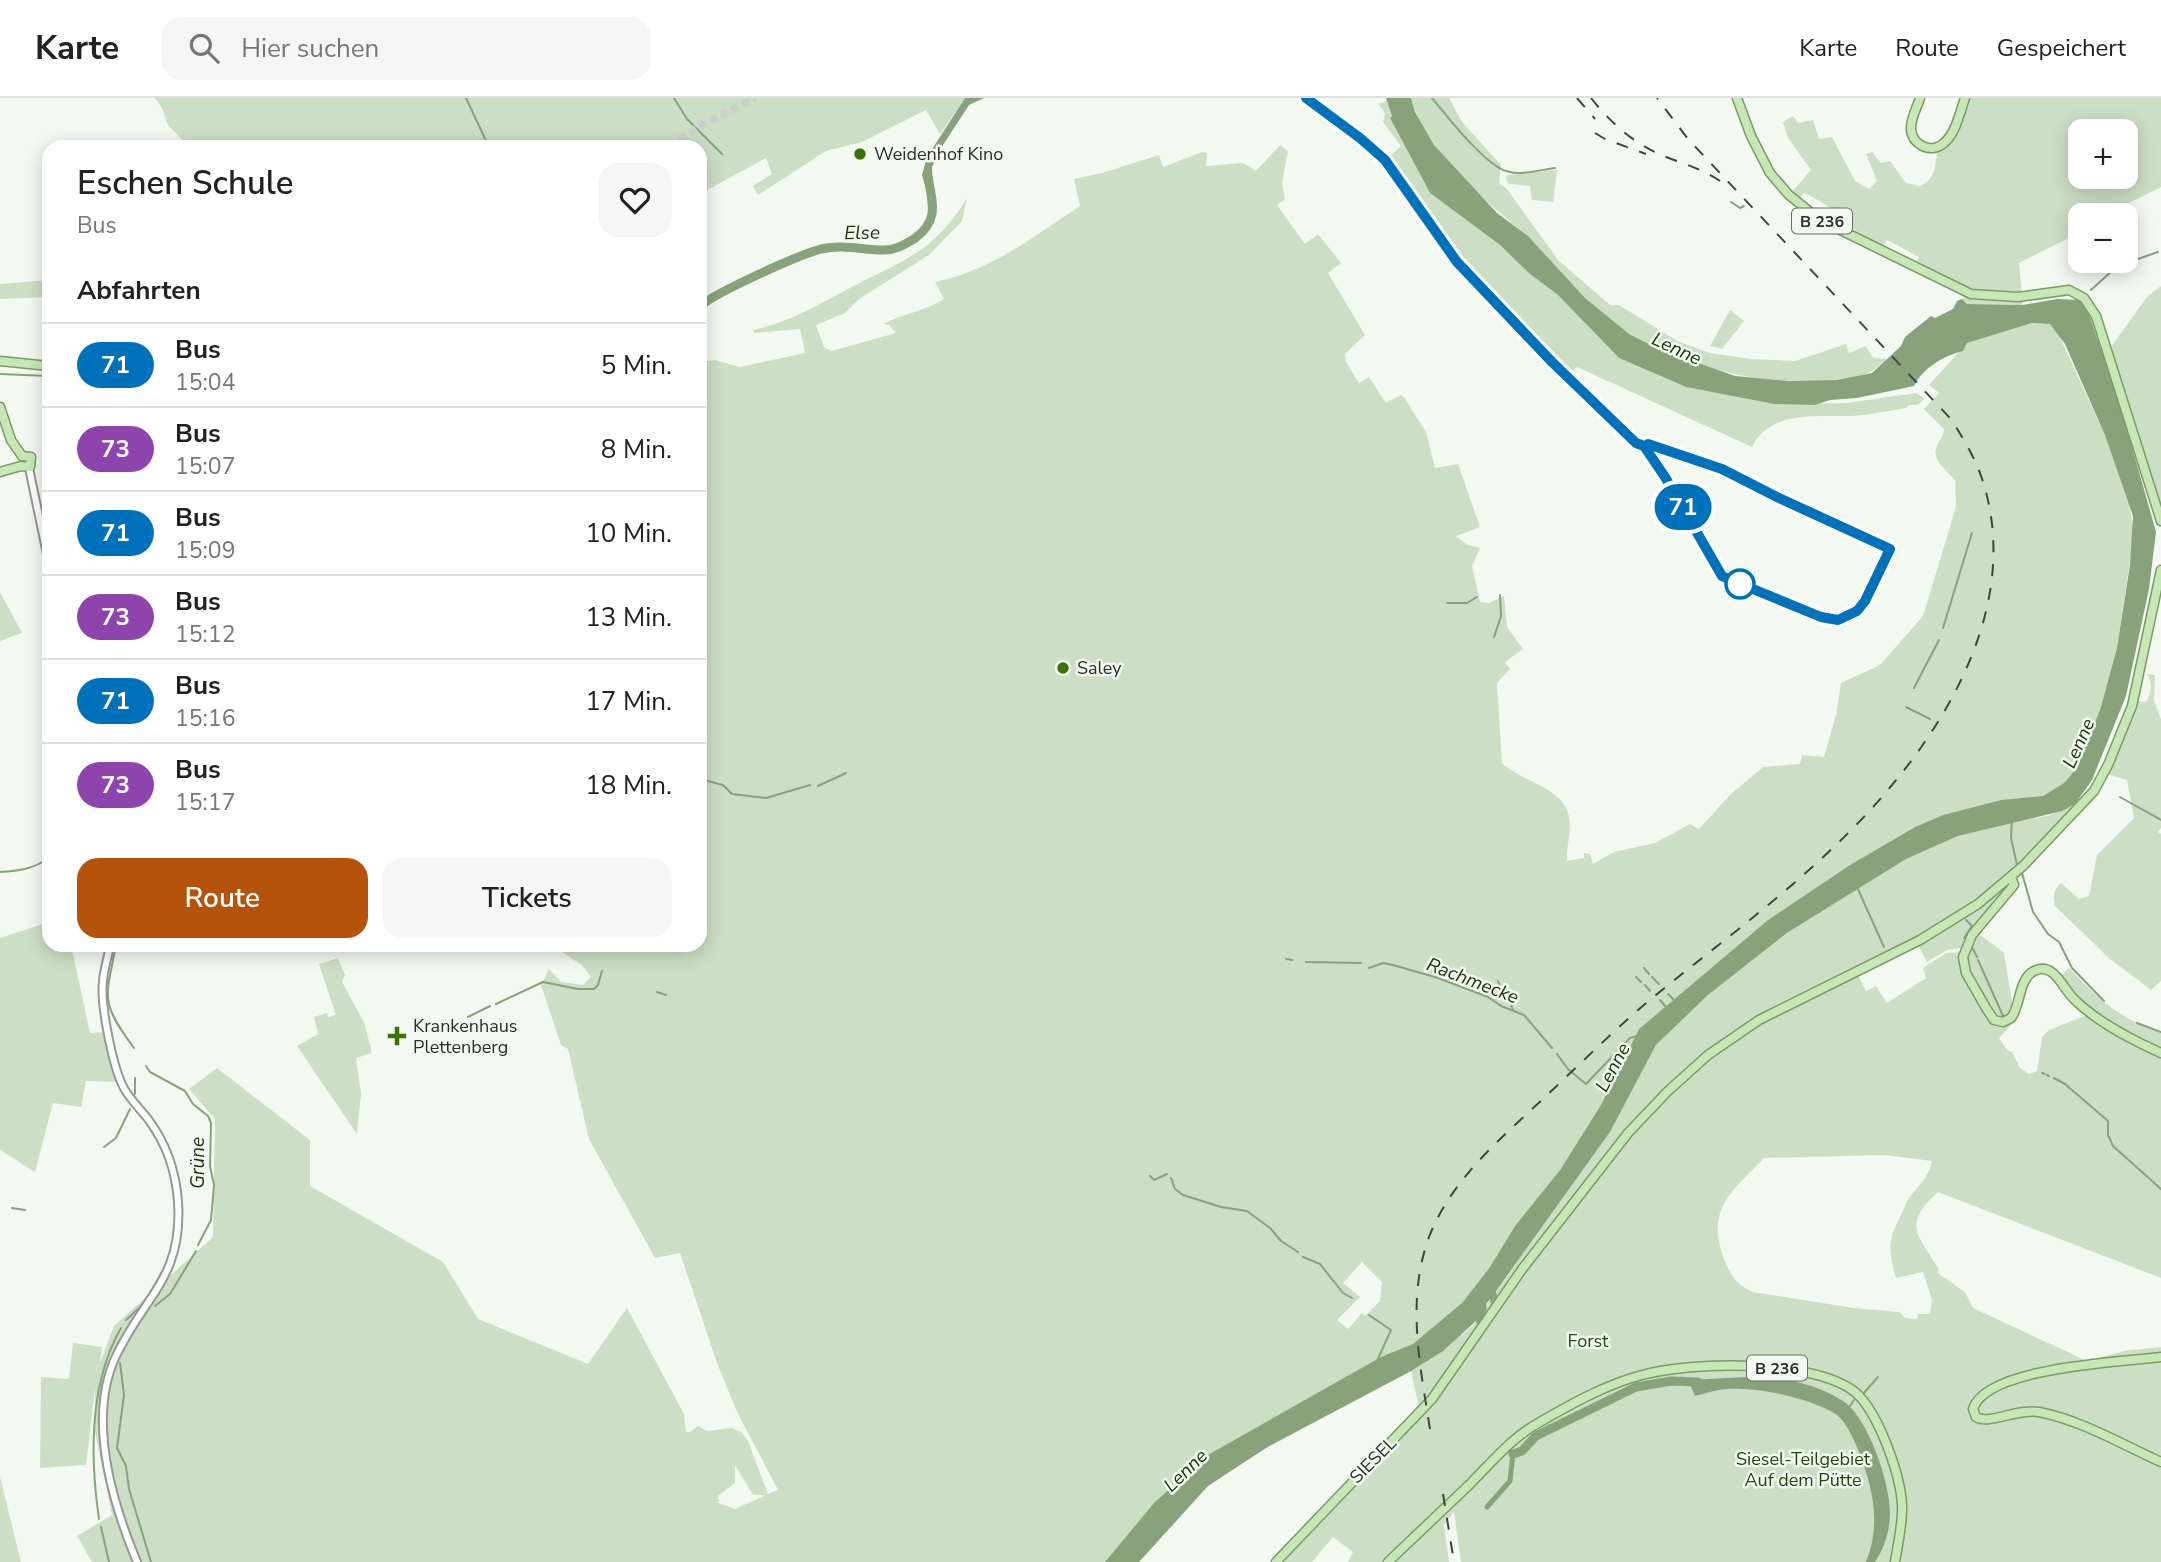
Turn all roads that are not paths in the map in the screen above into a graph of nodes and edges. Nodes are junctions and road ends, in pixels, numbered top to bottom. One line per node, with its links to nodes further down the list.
1 (1737, 98): 9 (main road, B 236)
2 (1920, 98): 3 (main road)
3 (1965, 98)
4 (0, 361): 5 (main road)
5 (42, 365)
6 (0, 407): 7 (main road)
7 (24, 463): 8 (main road); 10 (street)
8 (0, 472)
9 (2161, 521)
10 (42, 536)
11 (2161, 570): 12 (main road, SIESEL)
12 (2011, 877): 14 (main road); 18 (main road, SIESEL)
13 (109, 952): 17 (street)
14 (2161, 1054)
15 (2161, 1357): 16 (main road)
16 (2161, 1462)
17 (137, 1562)
18 (1276, 1562)
19 (1388, 1562): 20 (main road, B 236)
20 (1895, 1562)

